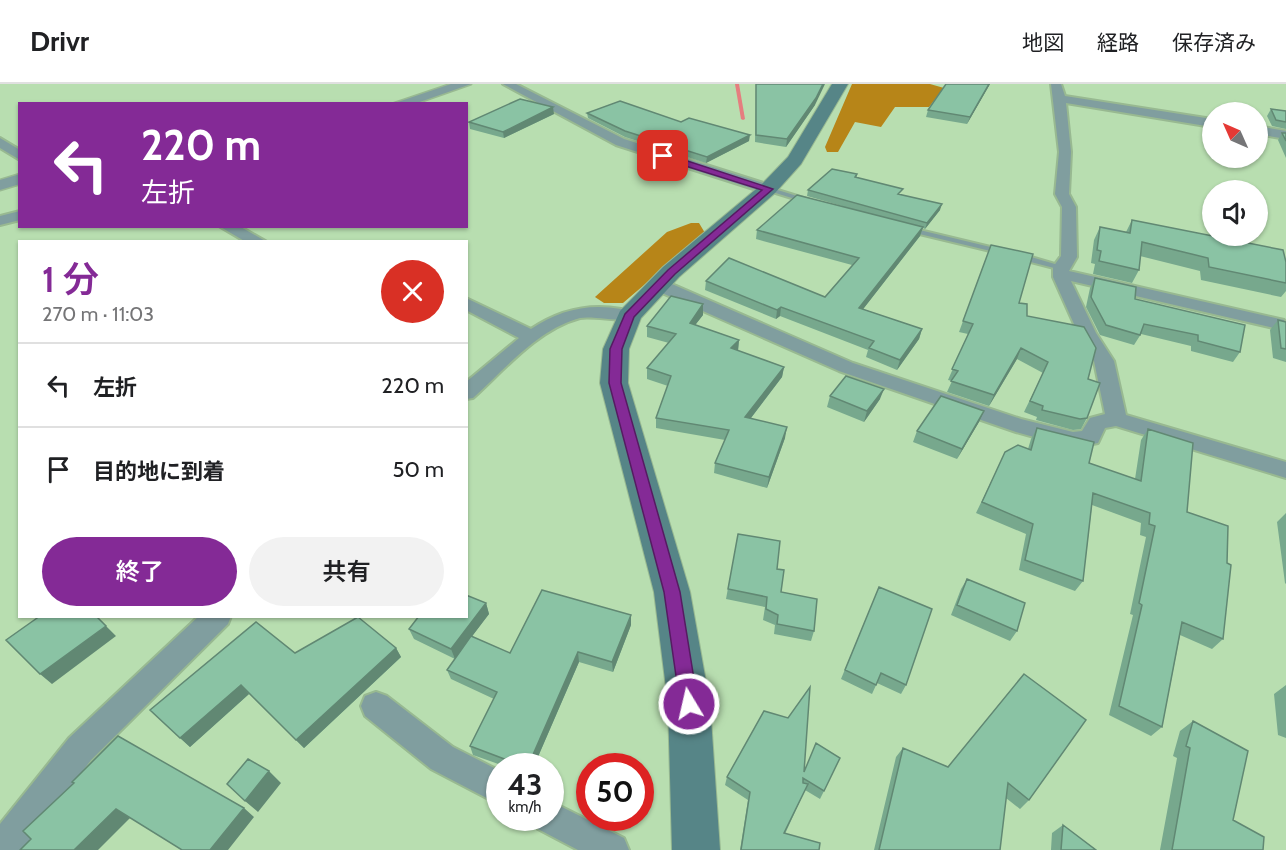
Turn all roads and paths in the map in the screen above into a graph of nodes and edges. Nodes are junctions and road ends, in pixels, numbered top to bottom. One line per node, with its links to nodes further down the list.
1 (465, 84): 5 (street)
2 (508, 84): 13 (street)
3 (840, 84): 13 (main road)
4 (1058, 91): 6 (street); 20 (street)
5 (405, 102)
6 (1202, 121)
7 (1268, 132): 8 (street)
8 (1286, 135)
9 (0, 142): 10 (street)
10 (18, 155)
11 (18, 180): 12 (street)
12 (0, 185)
13 (768, 189): 14 (lane); 21 (main road)
14 (820, 205)
15 (18, 216): 16 (street)
16 (0, 221)
17 (230, 228): 19 (street)
18 (906, 228): 20 (lane)
19 (256, 240)
20 (1061, 271): 24 (street); 27 (street)
21 (659, 285): 23 (main road); 27 (street)
22 (468, 304): 25 (street)
23 (629, 316): 25 (street); 35 (main road)
24 (1278, 324)
25 (532, 337): 26 (street)
26 (468, 391)
27 (1116, 419): 28 (street)
28 (1286, 470)
29 (216, 618): 33 (street)
30 (376, 706): 31 (street)
31 (486, 782)
32 (564, 824): 34 (street)
33 (1, 850)
34 (612, 850)
35 (696, 850)

